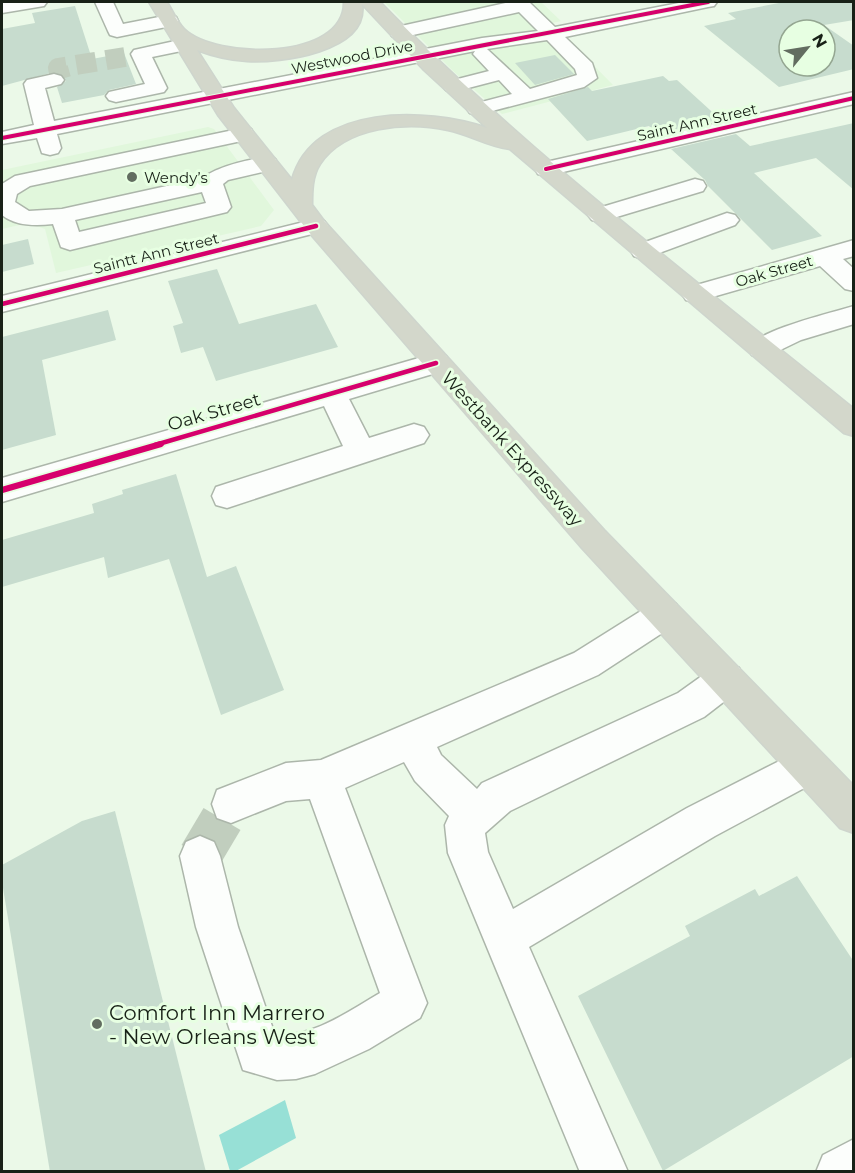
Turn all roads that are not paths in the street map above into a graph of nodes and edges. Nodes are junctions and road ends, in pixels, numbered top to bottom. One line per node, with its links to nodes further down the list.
1 (38, 2): 6 (street)
2 (104, 2): 12 (street)
3 (367, 2): 11 (highway); 12 (highway)
4 (697, 3): 9 (street); 10 (street)
5 (521, 4): 8 (street); 13 (street)
6 (2, 8)
7 (579, 9): 10 (street)
8 (458, 19): 11 (street); 14 (street)
9 (706, 22)
10 (596, 24): 13 (street)
11 (399, 32): 15 (highway)
12 (176, 33): 16 (street); 21 (highway, Westbank Expressway)
13 (558, 41): 14 (street); 19 (street)
14 (504, 56): 15 (street, Westwood Drive); 18 (street); 19 (street)
15 (426, 61): 18 (highway); 21 (street, Westwood Drive)
16 (143, 73): 21 (street, Westwood Drive); 23 (street, Westwood Drive)
17 (56, 86): 23 (street)
18 (453, 86): 22 (highway)
19 (526, 96): 22 (street)
20 (854, 98): 30 (street, Saint Ann Street)
21 (220, 104): 23 (street, Westwood Drive); 24 (highway, Westbank Expressway)
22 (477, 109): 27 (highway)
23 (43, 121): 25 (street, Westwood Drive); 28 (street, Westwood Drive)
24 (243, 134): 26 (street); 29 (highway, Westbank Expressway)
25 (2, 138)
26 (199, 144): 31 (street); 34 (street)
27 (521, 148): 30 (highway); 35 (highway)
28 (2, 158)
29 (267, 164): 31 (street); 35 (highway, Westbank Expressway)
30 (546, 169): 33 (highway)
31 (215, 179): 34 (street); 38 (street)
32 (695, 186): 37 (street)
33 (600, 215): 37 (street); 40 (highway)
34 (62, 216): 38 (street)
35 (308, 216): 43 (street, Saintt Ann Street); 48 (highway, Westbank Expressway)
36 (727, 220): 37 (street)
37 (656, 221): 40 (street)
38 (70, 242): 43 (street)
39 (854, 248): 41 (street, Oak Street)
40 (643, 251): 44 (highway)
41 (824, 256): 42 (street); 44 (street, Oak Street)
42 (854, 283)
43 (82, 284): 45 (street, Saintt Ann Street)
44 (694, 294): 47 (highway)
45 (2, 304)
46 (854, 315): 47 (street)
47 (760, 348): 50 (highway)
48 (436, 363): 49 (street, Oak Street); 55 (highway, Westbank Expressway)
49 (332, 393): 52 (street); 53 (street, Oak Street)
50 (851, 419)
51 (414, 435): 52 (street)
52 (361, 452): 54 (street)
53 (2, 490)
54 (227, 496)
55 (664, 614): 56 (highway, Westbank Expressway); 57 (street)
56 (726, 679): 58 (highway, Westbank Expressway); 62 (street)
57 (412, 740): 59 (street); 62 (street)
58 (808, 766): 61 (highway, Westbank Expressway); 64 (street)
59 (322, 779): 60 (street); 63 (street)
60 (231, 804)
61 (854, 814)
62 (476, 816): 64 (street)
63 (200, 856)
64 (504, 938): 66 (street)
65 (854, 1162): 67 (street)
66 (604, 1172)
67 (840, 1172)

